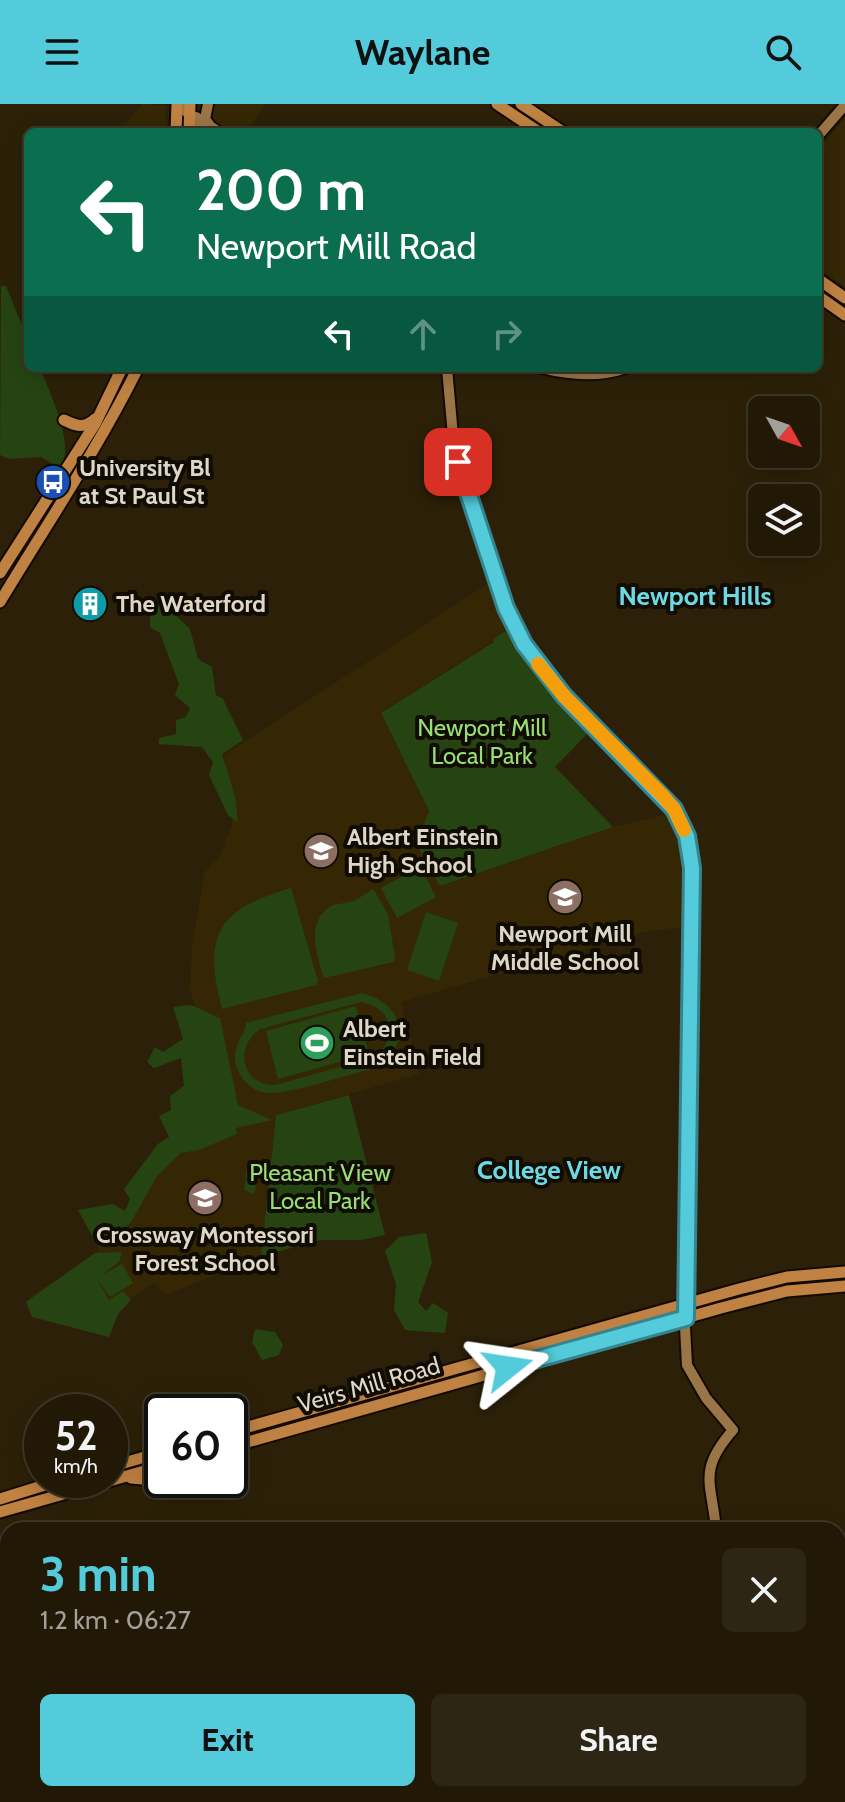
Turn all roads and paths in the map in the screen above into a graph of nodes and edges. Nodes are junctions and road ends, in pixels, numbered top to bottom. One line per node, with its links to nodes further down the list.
1 (178, 104): 6 (street); 7 (main road)
2 (208, 104): 8 (street)
3 (497, 104): 9 (main road)
4 (521, 104): 10 (main road)
5 (845, 105): 11 (street)
6 (190, 109): 8 (street)
7 (176, 128)
8 (208, 128)
9 (533, 128)
10 (557, 128)
11 (822, 131)
12 (822, 282): 13 (main road)
13 (845, 298)
14 (822, 299): 15 (main road)
15 (845, 315)
16 (120, 372): 21 (main road)
17 (136, 372): 24 (main road)
18 (447, 372): 27 (street)
19 (558, 372): 20 (street)
20 (605, 372)
21 (101, 412): 22 (main road); 23 (main road)
22 (64, 420)
23 (0, 573)
24 (0, 602)
25 (845, 1272): 27 (main road, Veirs Mill Road)
26 (845, 1286): 28 (main road, Veirs Mill Road)
27 (687, 1304): 28 (street); 29 (main road, Veirs Mill Road)
28 (686, 1318): 30 (main road, Veirs Mill Road); 35 (street)
29 (248, 1427)
30 (248, 1442)
31 (24, 1492): 33 (main road)
32 (49, 1498): 34 (main road)
33 (0, 1499)
34 (0, 1512)
35 (715, 1522)

